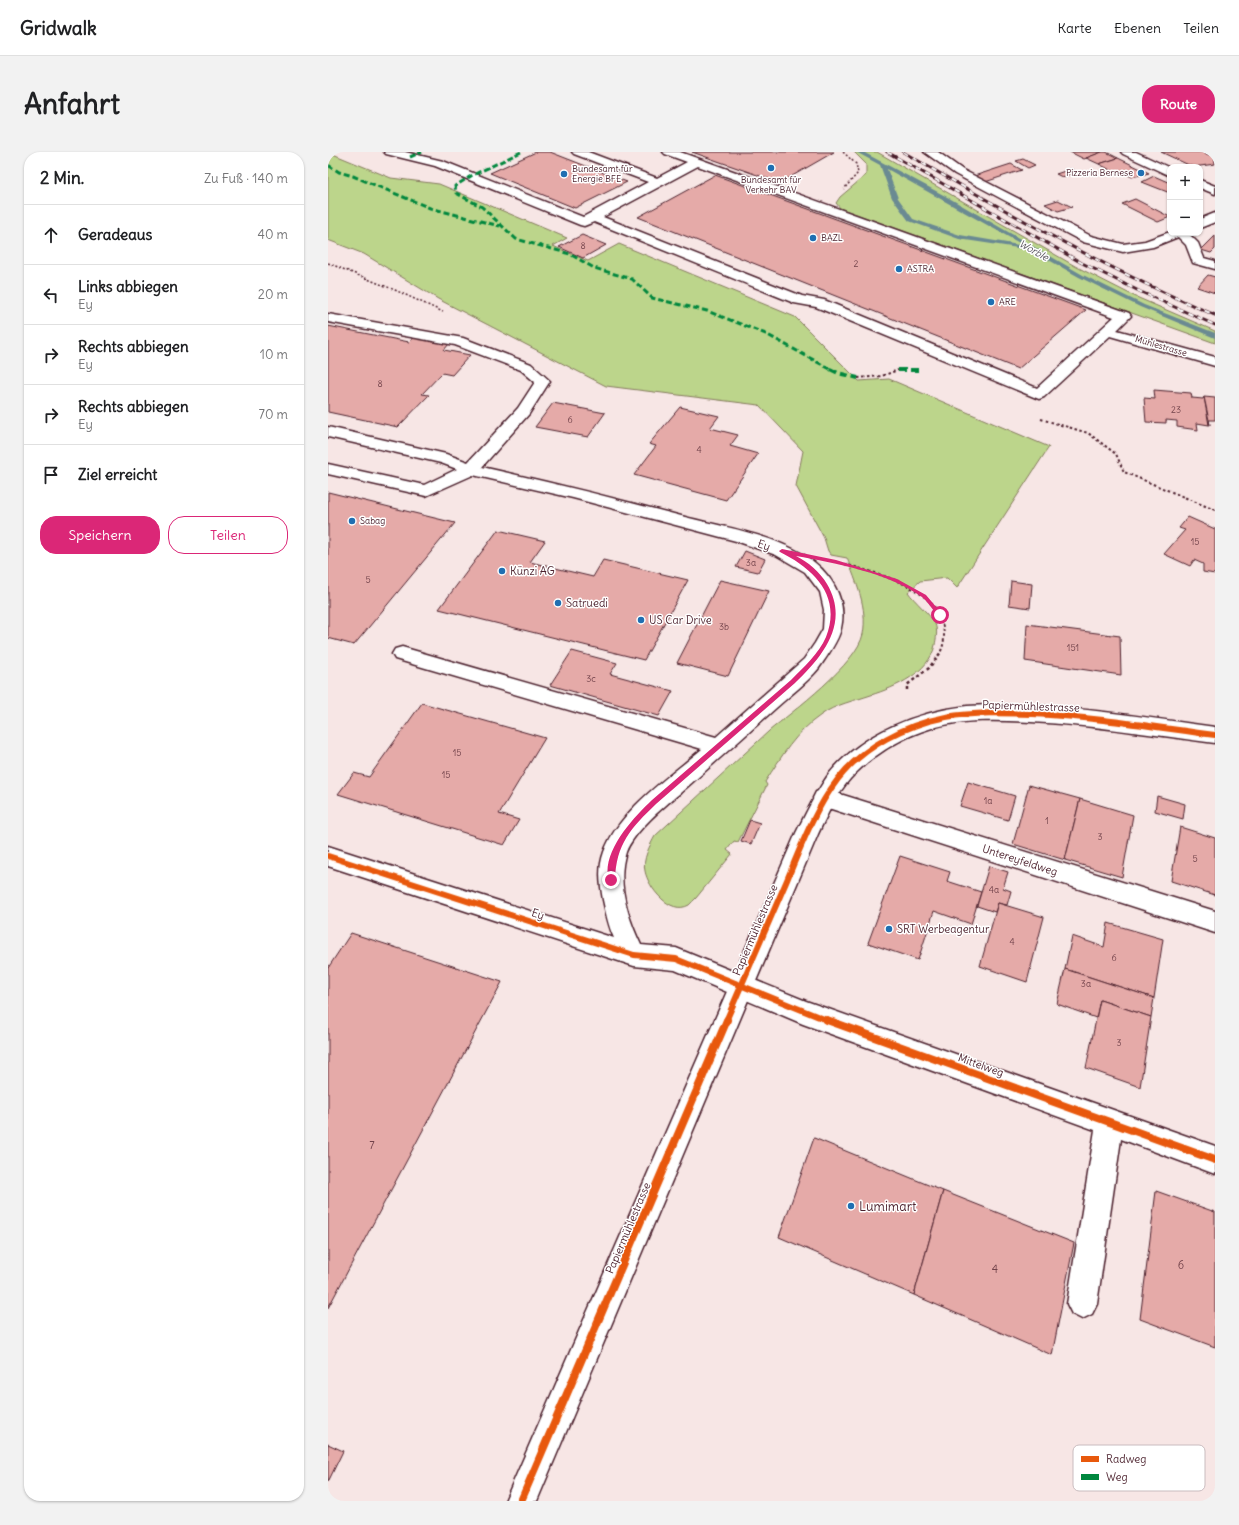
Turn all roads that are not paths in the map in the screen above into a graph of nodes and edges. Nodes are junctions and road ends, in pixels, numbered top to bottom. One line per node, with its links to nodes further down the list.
1 (390, 152): 11 (street)
2 (578, 152): 8 (street)
3 (669, 152): 6 (street)
4 (930, 152): 14 (street)
5 (1127, 152): 7 (street)
6 (697, 162): 8 (street); 18 (street)
7 (1167, 171)
8 (658, 182): 11 (street)
9 (1203, 185): 10 (street)
10 (1215, 190)
11 (593, 217): 18 (street)
12 (1215, 217): 13 (street)
13 (1203, 223)
14 (1171, 236)
15 (1183, 236): 16 (street)
16 (1215, 265)
17 (328, 318): 22 (street)
18 (1107, 331): 19 (street, Mühlestrasse)
19 (1215, 362)
20 (328, 432): 22 (street, Ey)
21 (328, 469): 22 (street)
22 (471, 469): 25 (street, Ey)
23 (402, 654): 25 (street)
24 (1215, 735): 26 (street, Papiermühlestrasse)
25 (720, 746): 29 (street, Ey)
26 (824, 798): 28 (street, Untereyfeldweg); 30 (street, Papiermühlestrasse)
27 (328, 856): 29 (street, Ey)
28 (1215, 922)
29 (634, 955): 30 (street, Ey)
30 (742, 987): 31 (street, Mittelweg); 34 (street, Papiermühlestrasse)
31 (1110, 1122): 32 (street, Mittelweg); 33 (street)
32 (1215, 1160)
33 (1082, 1304)
34 (521, 1501)

